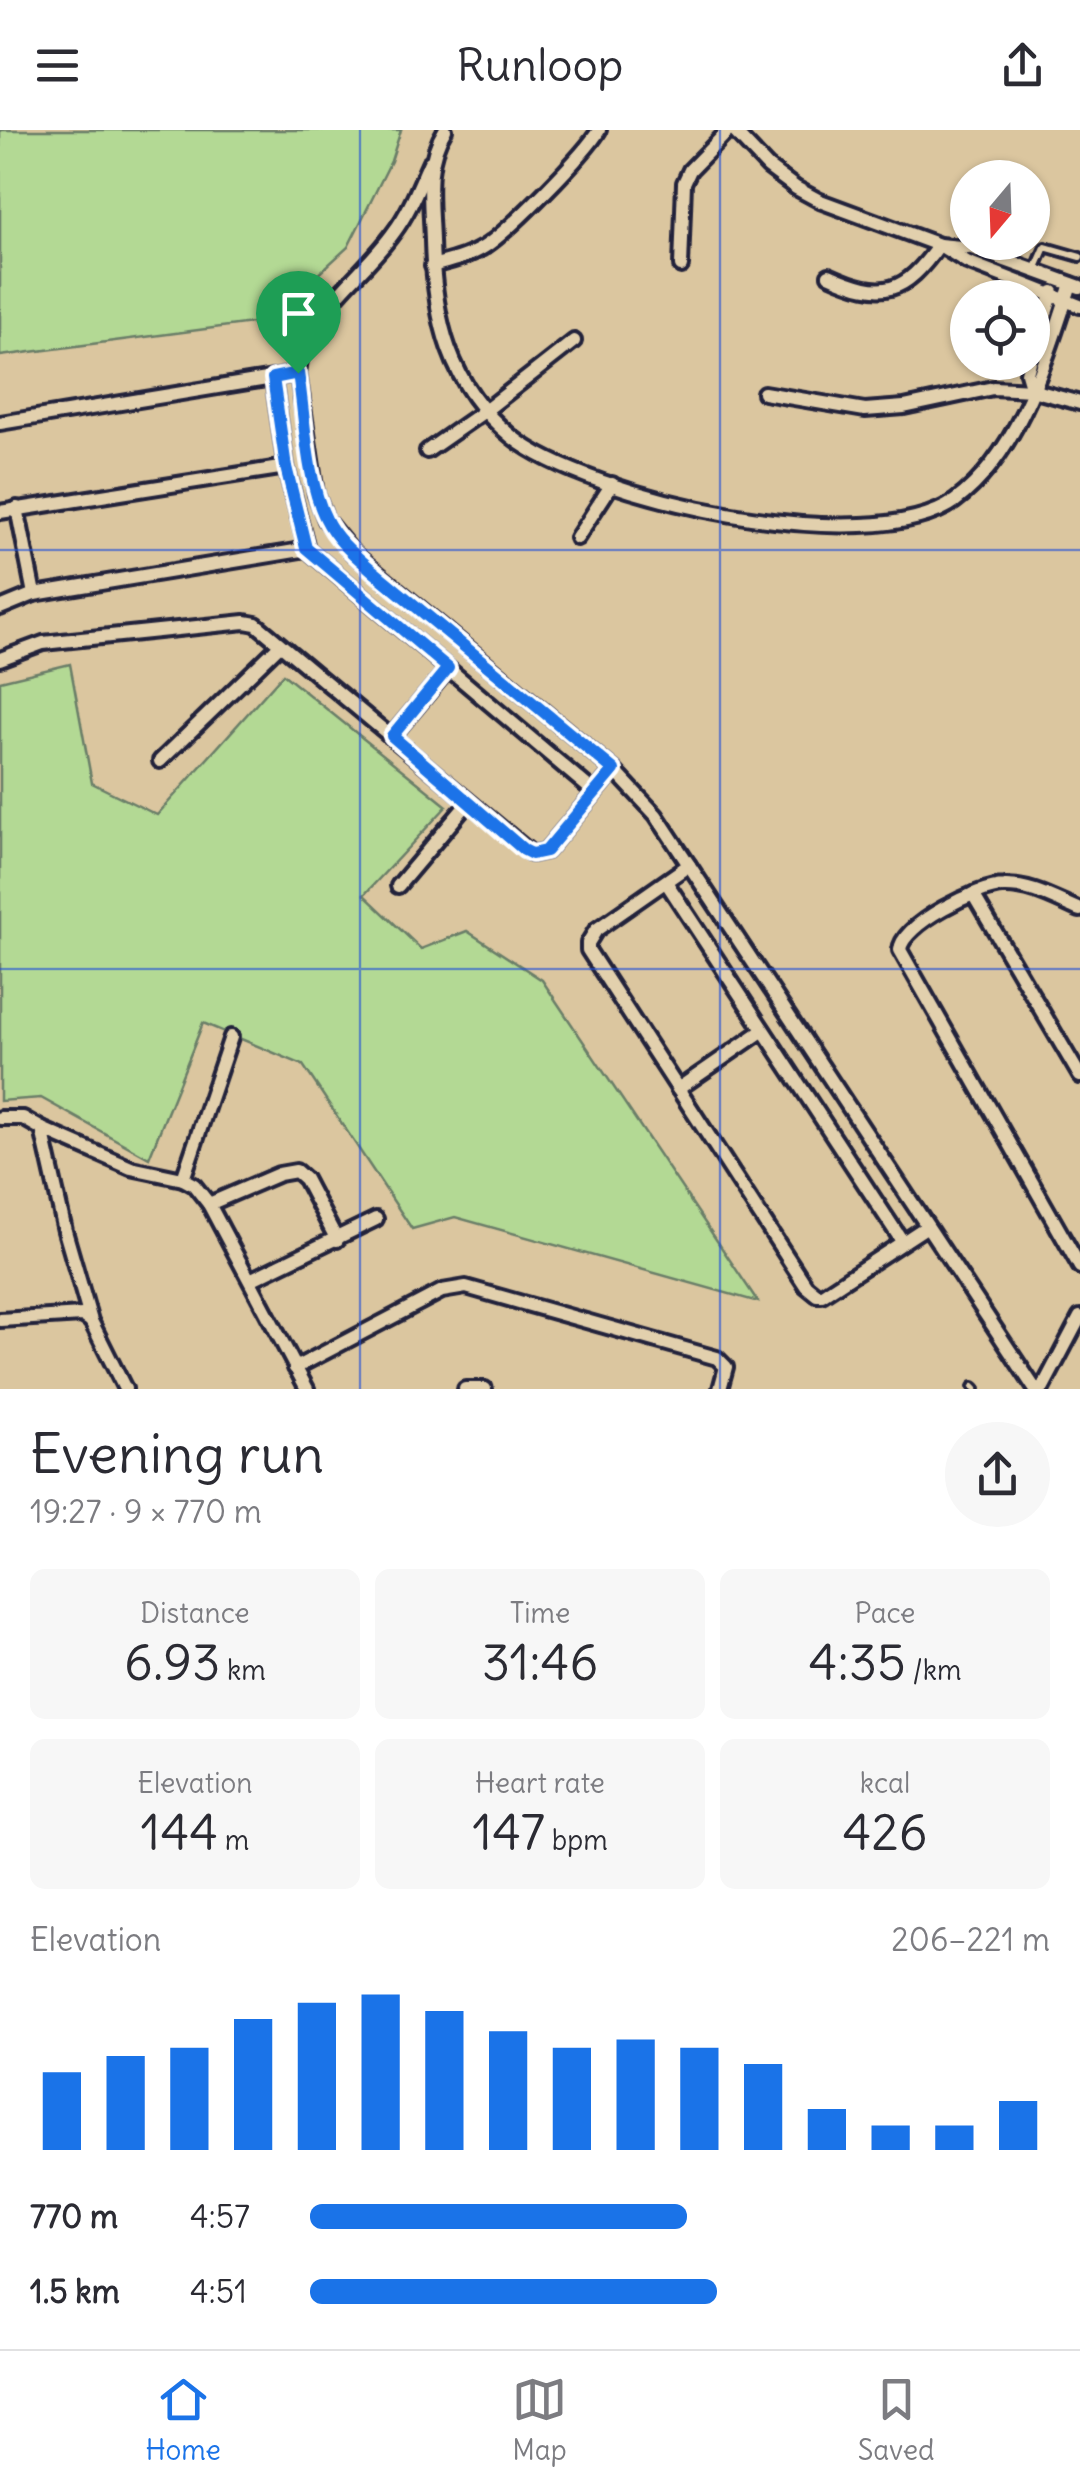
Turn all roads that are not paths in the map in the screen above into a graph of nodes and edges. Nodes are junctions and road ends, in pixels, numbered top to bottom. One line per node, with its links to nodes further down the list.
1 (444, 130): 4 (street)
2 (599, 130): 9 (street)
3 (731, 130): 7 (street); 10 (street)
4 (430, 162): 5 (street); 6 (street)
5 (408, 208): 6 (street); 18 (street)
6 (431, 209): 9 (street)
7 (939, 245): 11 (street); 12 (street); 14 (street)
8 (1080, 257): 11 (lane)
9 (432, 266): 24 (street)
10 (682, 266)
11 (1035, 270): 13 (street)
12 (829, 275)
13 (1069, 283): 14 (street)
14 (1058, 298): 15 (street); 16 (street); 21 (street)
15 (1080, 306)
16 (1050, 317)
17 (574, 342): 24 (street)
18 (298, 373): 19 (street); 40 (street)
19 (273, 378): 25 (street); 27 (street)
20 (1029, 380): 21 (street)
21 (1032, 390): 22 (street); 23 (street); 28 (street)
22 (764, 393)
23 (1080, 403)
24 (486, 410): 26 (street); 28 (street)
25 (0, 423)
26 (427, 451)
27 (286, 467): 29 (street); 32 (street)
28 (612, 484): 31 (street)
29 (18, 508): 30 (street); 33 (street)
30 (0, 512)
31 (576, 538)
32 (306, 548): 33 (street); 37 (street)
33 (34, 594): 34 (street)
34 (0, 608)
35 (280, 646): 36 (street); 38 (street); 39 (street)
36 (0, 659)
37 (448, 668): 38 (street); 41 (street)
38 (392, 736): 42 (street)
39 (160, 761)
40 (614, 770): 41 (street); 43 (street)
41 (594, 792): 42 (street)
42 (468, 803): 45 (street)
43 (689, 865): 44 (street); 57 (street)
44 (666, 882): 48 (street); 51 (street)
45 (398, 886)
46 (972, 894): 47 (street); 50 (street); 60 (street)
47 (1080, 910)
48 (762, 1031): 51 (street); 59 (street)
49 (231, 1037): 54 (street)
50 (1080, 1076)
51 (678, 1089): 59 (street)
52 (0, 1118): 53 (street)
53 (42, 1128): 54 (street); 64 (street)
54 (184, 1179): 55 (street)
55 (209, 1204): 58 (street); 61 (street)
56 (376, 1219): 58 (street)
57 (926, 1228): 59 (street); 71 (street)
58 (336, 1240): 61 (street)
59 (902, 1242)
60 (1080, 1267)
61 (250, 1280): 65 (street)
62 (0, 1320): 64 (street)
63 (1079, 1320): 71 (street)
64 (91, 1321): 66 (street)
65 (295, 1368): 67 (street); 70 (street)
66 (124, 1389)
67 (306, 1389)
68 (465, 1389): 69 (street)
69 (485, 1389)
70 (720, 1389)
71 (1038, 1389)

